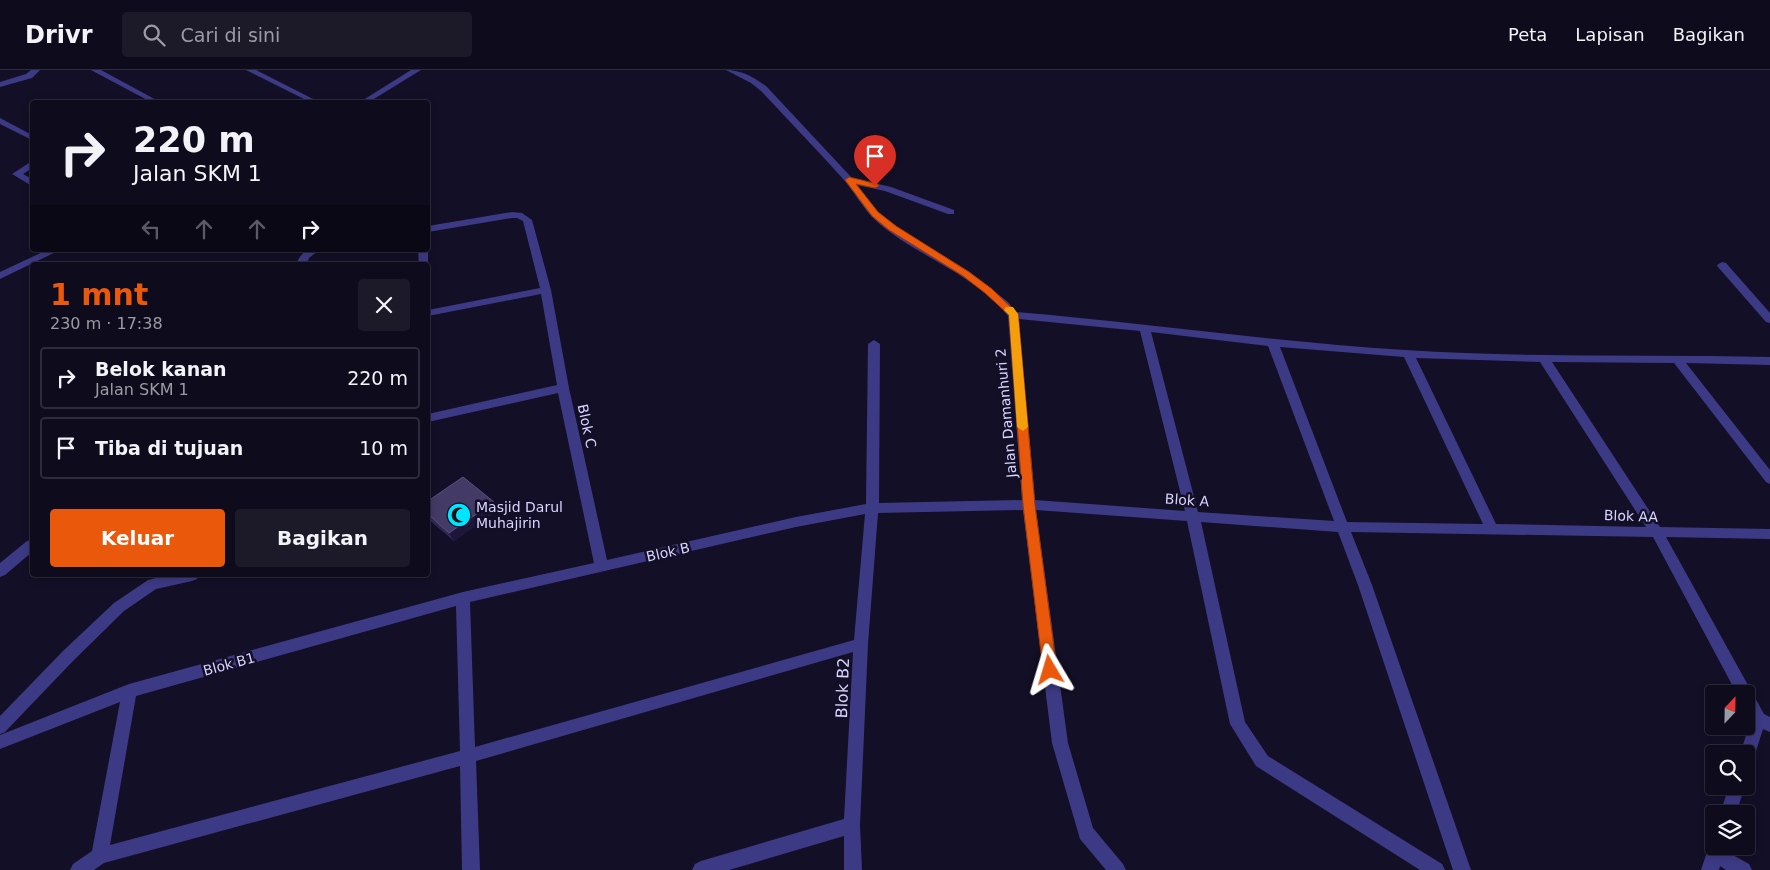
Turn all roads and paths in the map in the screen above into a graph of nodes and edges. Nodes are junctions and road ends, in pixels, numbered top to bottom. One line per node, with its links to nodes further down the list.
1 (36, 70): 6 (street)
2 (95, 70): 7 (street)
3 (250, 70): 8 (street)
4 (417, 70): 9 (street)
5 (730, 70): 13 (street)
6 (0, 85)
7 (152, 100)
8 (311, 100)
9 (367, 100)
10 (0, 121): 11 (street)
11 (30, 137)
12 (30, 165): 14 (street)
13 (849, 180): 15 (street); 24 (street)
14 (30, 182)
15 (951, 212)
16 (430, 229): 22 (street, Blok C)
17 (51, 252): 21 (street)
18 (310, 252): 19 (street)
19 (302, 262)
20 (1722, 265): 25 (street)
21 (0, 276)
22 (546, 290): 23 (street); 33 (street, Blok C)
23 (430, 313)
24 (1013, 314): 26 (street); 36 (street, Jalan Damanhuri 2)
25 (1770, 320)
26 (1144, 327): 28 (street); 38 (street)
27 (874, 344): 37 (street, Blok B2)
28 (1273, 344): 29 (street); 39 (street)
29 (1408, 354): 31 (street); 40 (street)
30 (1676, 358): 31 (street); 32 (street); 35 (street)
31 (1544, 359): 41 (street)
32 (1770, 361)
33 (563, 388): 34 (street); 44 (street, Blok C)
34 (430, 418)
35 (1770, 479)
36 (1029, 505): 37 (street, Blok A); 38 (street, Blok A); 64 (street, Jalan Damanhuri 2)
37 (872, 508): 44 (street, Blok B); 48 (street, Blok B2)
38 (1193, 517): 39 (street, Blok A); 65 (street)
39 (1343, 527): 40 (street, Blok A); 66 (street)
40 (1491, 528): 41 (street, Blok AA)
41 (1657, 533): 42 (street, Blok AA); 49 (street)
42 (1770, 534)
43 (30, 547): 45 (street)
44 (602, 567): 47 (street, Blok B)
45 (0, 570)
46 (183, 577): 53 (street)
47 (464, 598): 50 (street, Blok B1); 56 (street)
48 (861, 644): 56 (street); 57 (street, Blok B2)
49 (1741, 685)
50 (129, 691): 54 (street, Blok B1); 58 (street)
51 (1755, 708): 52 (street)
52 (1765, 722): 55 (street)
53 (0, 727)
54 (0, 742)
55 (1753, 745)
56 (468, 756): 58 (street); 61 (street)
57 (852, 825): 62 (street); 63 (street, Blok B2)
58 (100, 856): 60 (street)
59 (1714, 857): 67 (street)
60 (79, 870)
61 (471, 870)
62 (701, 870)
63 (853, 870)
64 (1117, 870)
65 (1436, 870)
66 (1462, 870)
67 (1743, 870)

